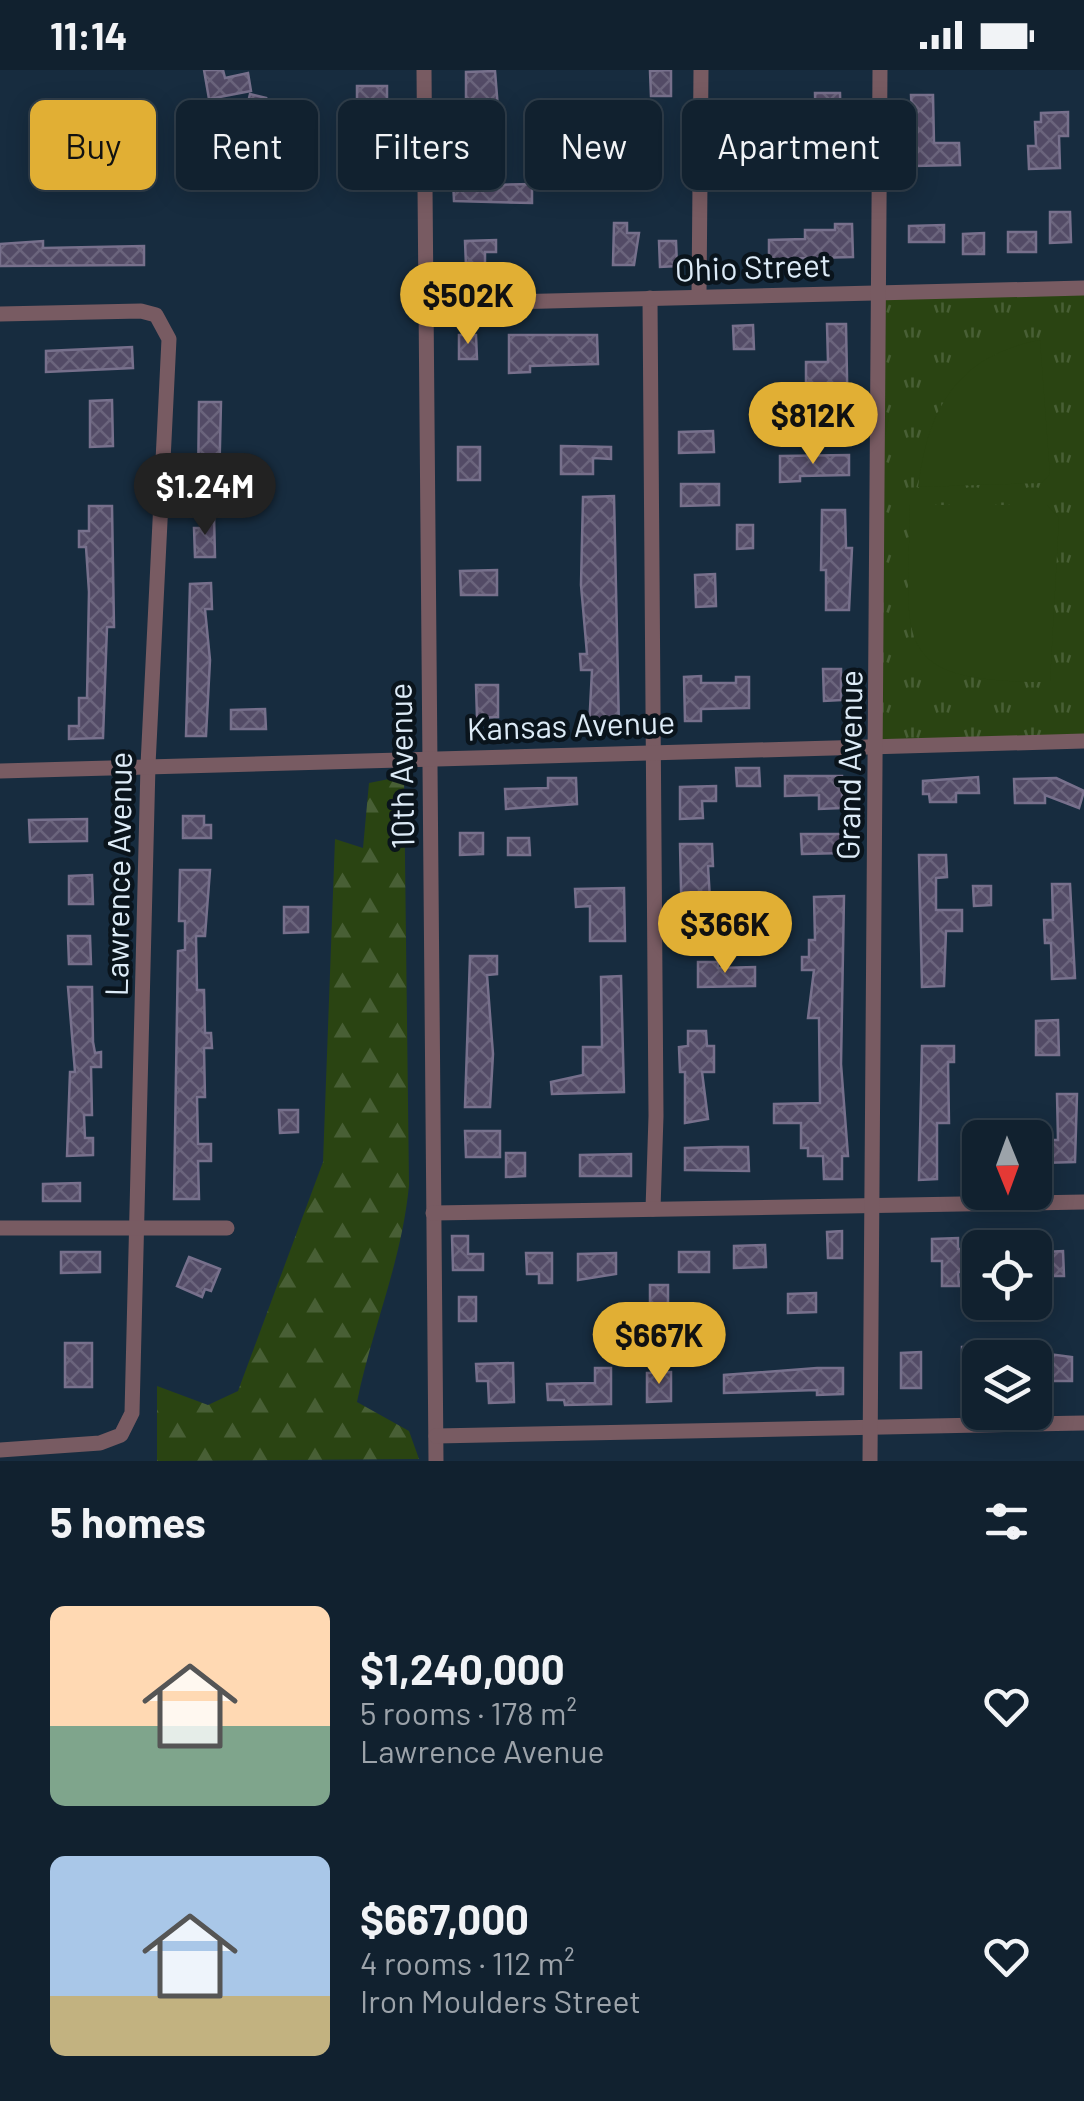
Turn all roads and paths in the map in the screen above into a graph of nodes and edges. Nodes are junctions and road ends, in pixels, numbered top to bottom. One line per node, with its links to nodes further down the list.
1 (424, 70): 8 (street, 10th Avenue)
2 (701, 70): 6 (street)
3 (880, 70): 5 (street, Grand Avenue)
4 (1084, 288): 5 (street, Ohio Street)
5 (880, 292): 6 (street, Ohio Street); 11 (street, Grand Avenue)
6 (700, 296): 7 (street, Ohio Street)
7 (650, 298): 8 (street, Ohio Street); 12 (street)
8 (423, 304): 13 (street, 10th Avenue)
9 (0, 314): 14 (street, Lawrence Avenue)
10 (1084, 742): 11 (street, Kansas Avenue)
11 (878, 745): 12 (street, Kansas Avenue); 17 (street, Grand Avenue)
12 (652, 751): 13 (street, Kansas Avenue); 18 (street)
13 (430, 758): 14 (street, Kansas Avenue); 19 (street, 10th Avenue)
14 (148, 765): 15 (street, Kansas Avenue); 22 (street, Lawrence Avenue)
15 (0, 771)
16 (1084, 1202): 17 (street)
17 (872, 1205): 18 (street); 24 (street, Grand Avenue)
18 (652, 1209): 19 (street)
19 (434, 1213): 25 (street, 10th Avenue)
20 (0, 1228): 22 (street)
21 (227, 1228): 22 (street)
22 (140, 1229): 26 (street, Lawrence Avenue)
23 (1084, 1422): 24 (street)
24 (871, 1428): 25 (street); 28 (street, Grand Avenue)
25 (436, 1436): 27 (street, 10th Avenue)
26 (0, 1450)
27 (436, 1461)
28 (870, 1461)

